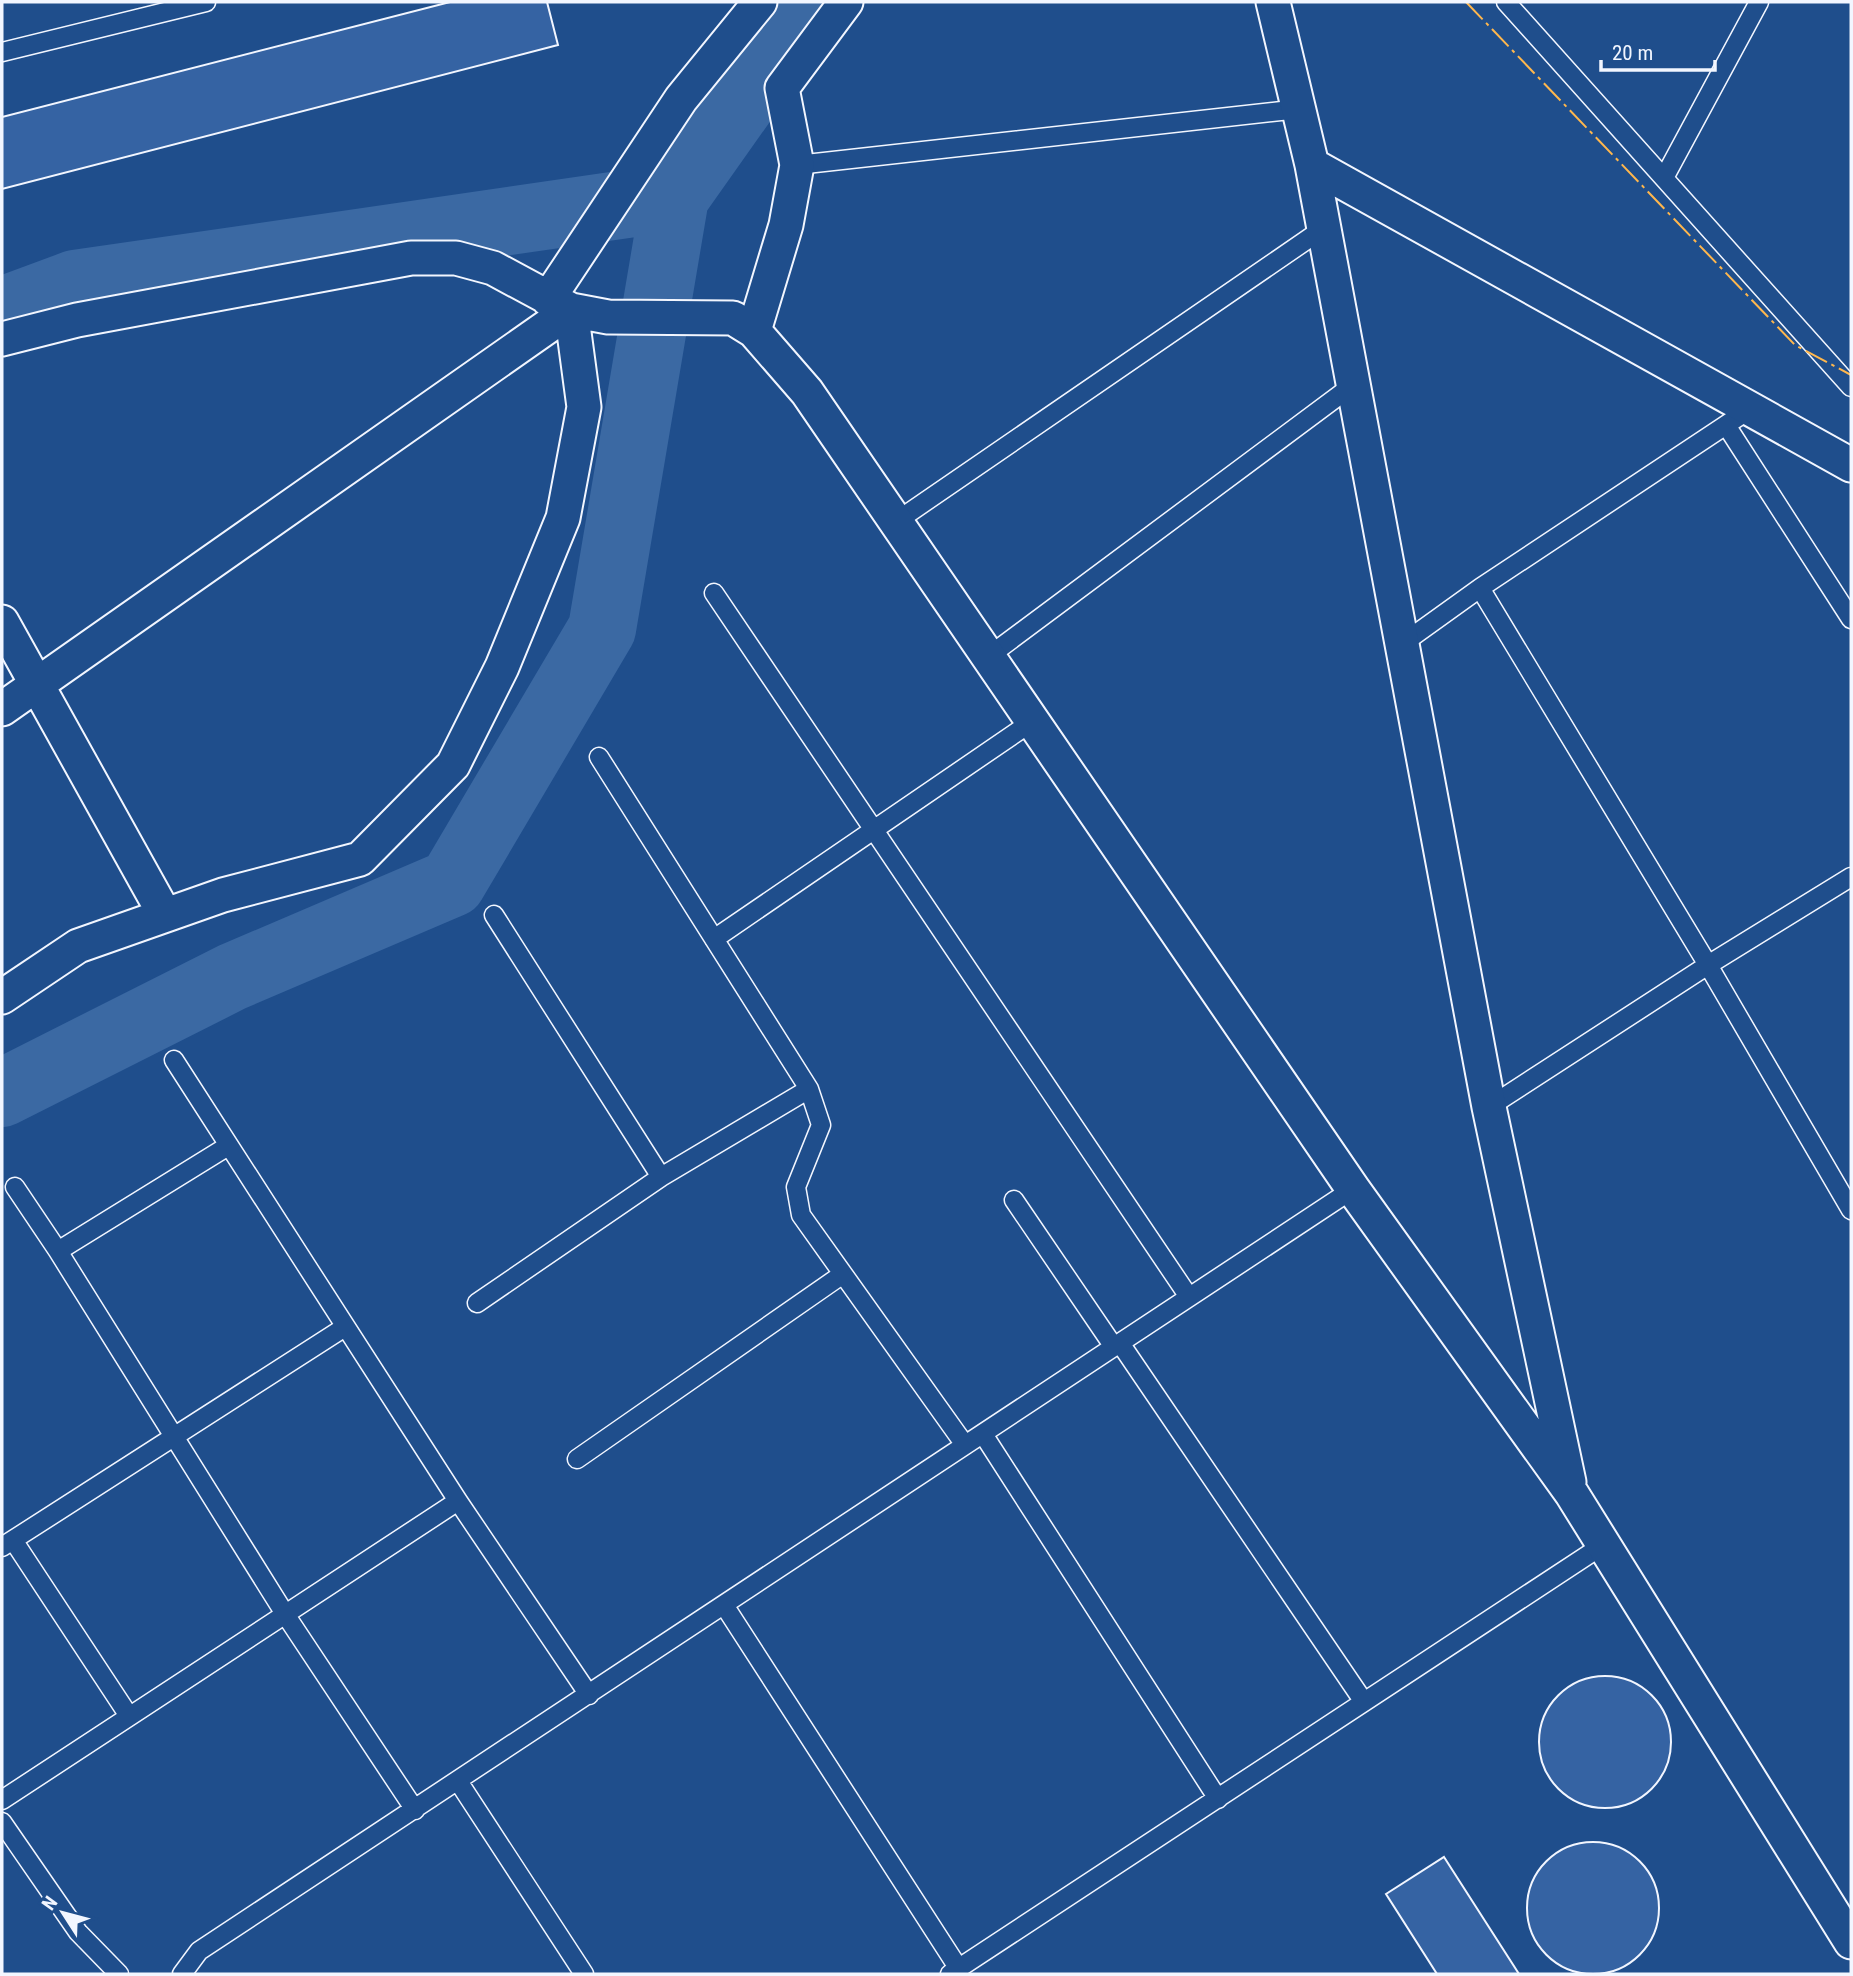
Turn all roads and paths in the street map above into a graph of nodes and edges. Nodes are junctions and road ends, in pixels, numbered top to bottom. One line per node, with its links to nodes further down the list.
1 (206, 2): 7 (lane)
2 (760, 2): 13 (street)
3 (846, 2): 10 (street)
4 (1273, 2): 8 (street)
5 (1506, 2): 11 (lane)
6 (1759, 2): 11 (lane)
7 (2, 52)
8 (1299, 109): 9 (street); 10 (lane)
9 (1312, 165): 12 (street); 18 (street)
10 (797, 166): 14 (street)
11 (1664, 178): 17 (lane)
12 (1324, 228): 16 (street); 20 (lane)
13 (557, 301): 14 (street); 15 (street); 27 (street); 33 (street)
14 (744, 324): 20 (street)
15 (2, 339)
16 (1353, 385): 25 (street); 26 (lane)
17 (1851, 387)
18 (1738, 417): 19 (street); 21 (lane); 23 (lane)
19 (1851, 465)
20 (897, 521): 26 (street)
21 (1479, 588): 25 (lane); 36 (lane)
22 (714, 593): 31 (lane)
23 (1851, 619)
24 (2, 622): 27 (street)
25 (1402, 644): 40 (street)
26 (989, 656): 29 (street)
27 (38, 683): 28 (street); 33 (street)
28 (2, 709)
29 (1033, 721): 31 (lane); 44 (street)
30 (599, 757): 35 (lane)
31 (874, 830): 35 (lane); 49 (lane)
32 (1851, 877): 36 (lane)
33 (165, 915): 37 (street)
34 (494, 915): 42 (lane)
35 (714, 940): 39 (lane)
36 (1708, 965): 40 (lane); 46 (lane)
37 (2, 997)
38 (174, 1060): 41 (lane)
39 (809, 1089): 42 (lane); 48 (lane)
40 (1489, 1107): 57 (street)
41 (228, 1146): 47 (lane); 51 (lane)
42 (661, 1177): 50 (lane)
43 (15, 1187): 47 (lane)
44 (1353, 1189): 49 (lane); 57 (street)
45 (1014, 1200): 52 (lane)
46 (1851, 1210)
47 (58, 1251): 54 (lane)
48 (843, 1274): 55 (lane); 56 (lane)
49 (1189, 1297): 52 (lane)
50 (477, 1303)
51 (345, 1327): 54 (lane); 58 (lane)
52 (1117, 1345): 53 (lane); 64 (lane)
53 (982, 1434): 55 (lane); 67 (lane)
54 (173, 1437): 59 (lane); 62 (lane)
55 (965, 1445): 61 (lane)
56 (577, 1459)
57 (1572, 1494): 60 (street)
58 (458, 1501): 62 (lane); 63 (lane)
59 (7, 1543): 65 (lane)
60 (1603, 1545): 64 (lane); 71 (street)
61 (724, 1605): 63 (lane); 72 (lane)
62 (285, 1614): 65 (lane); 69 (lane)
63 (589, 1695): 66 (lane)
64 (1364, 1702): 67 (lane)
65 (129, 1716): 68 (lane)
66 (458, 1781): 69 (lane); 75 (lane)
67 (1218, 1799): 72 (lane)
68 (2, 1800)
69 (415, 1810): 74 (lane)
70 (2, 1822): 73 (lane)
71 (1851, 1942)
72 (955, 1972)
73 (119, 1974)
74 (183, 1974)
75 (584, 1974)

